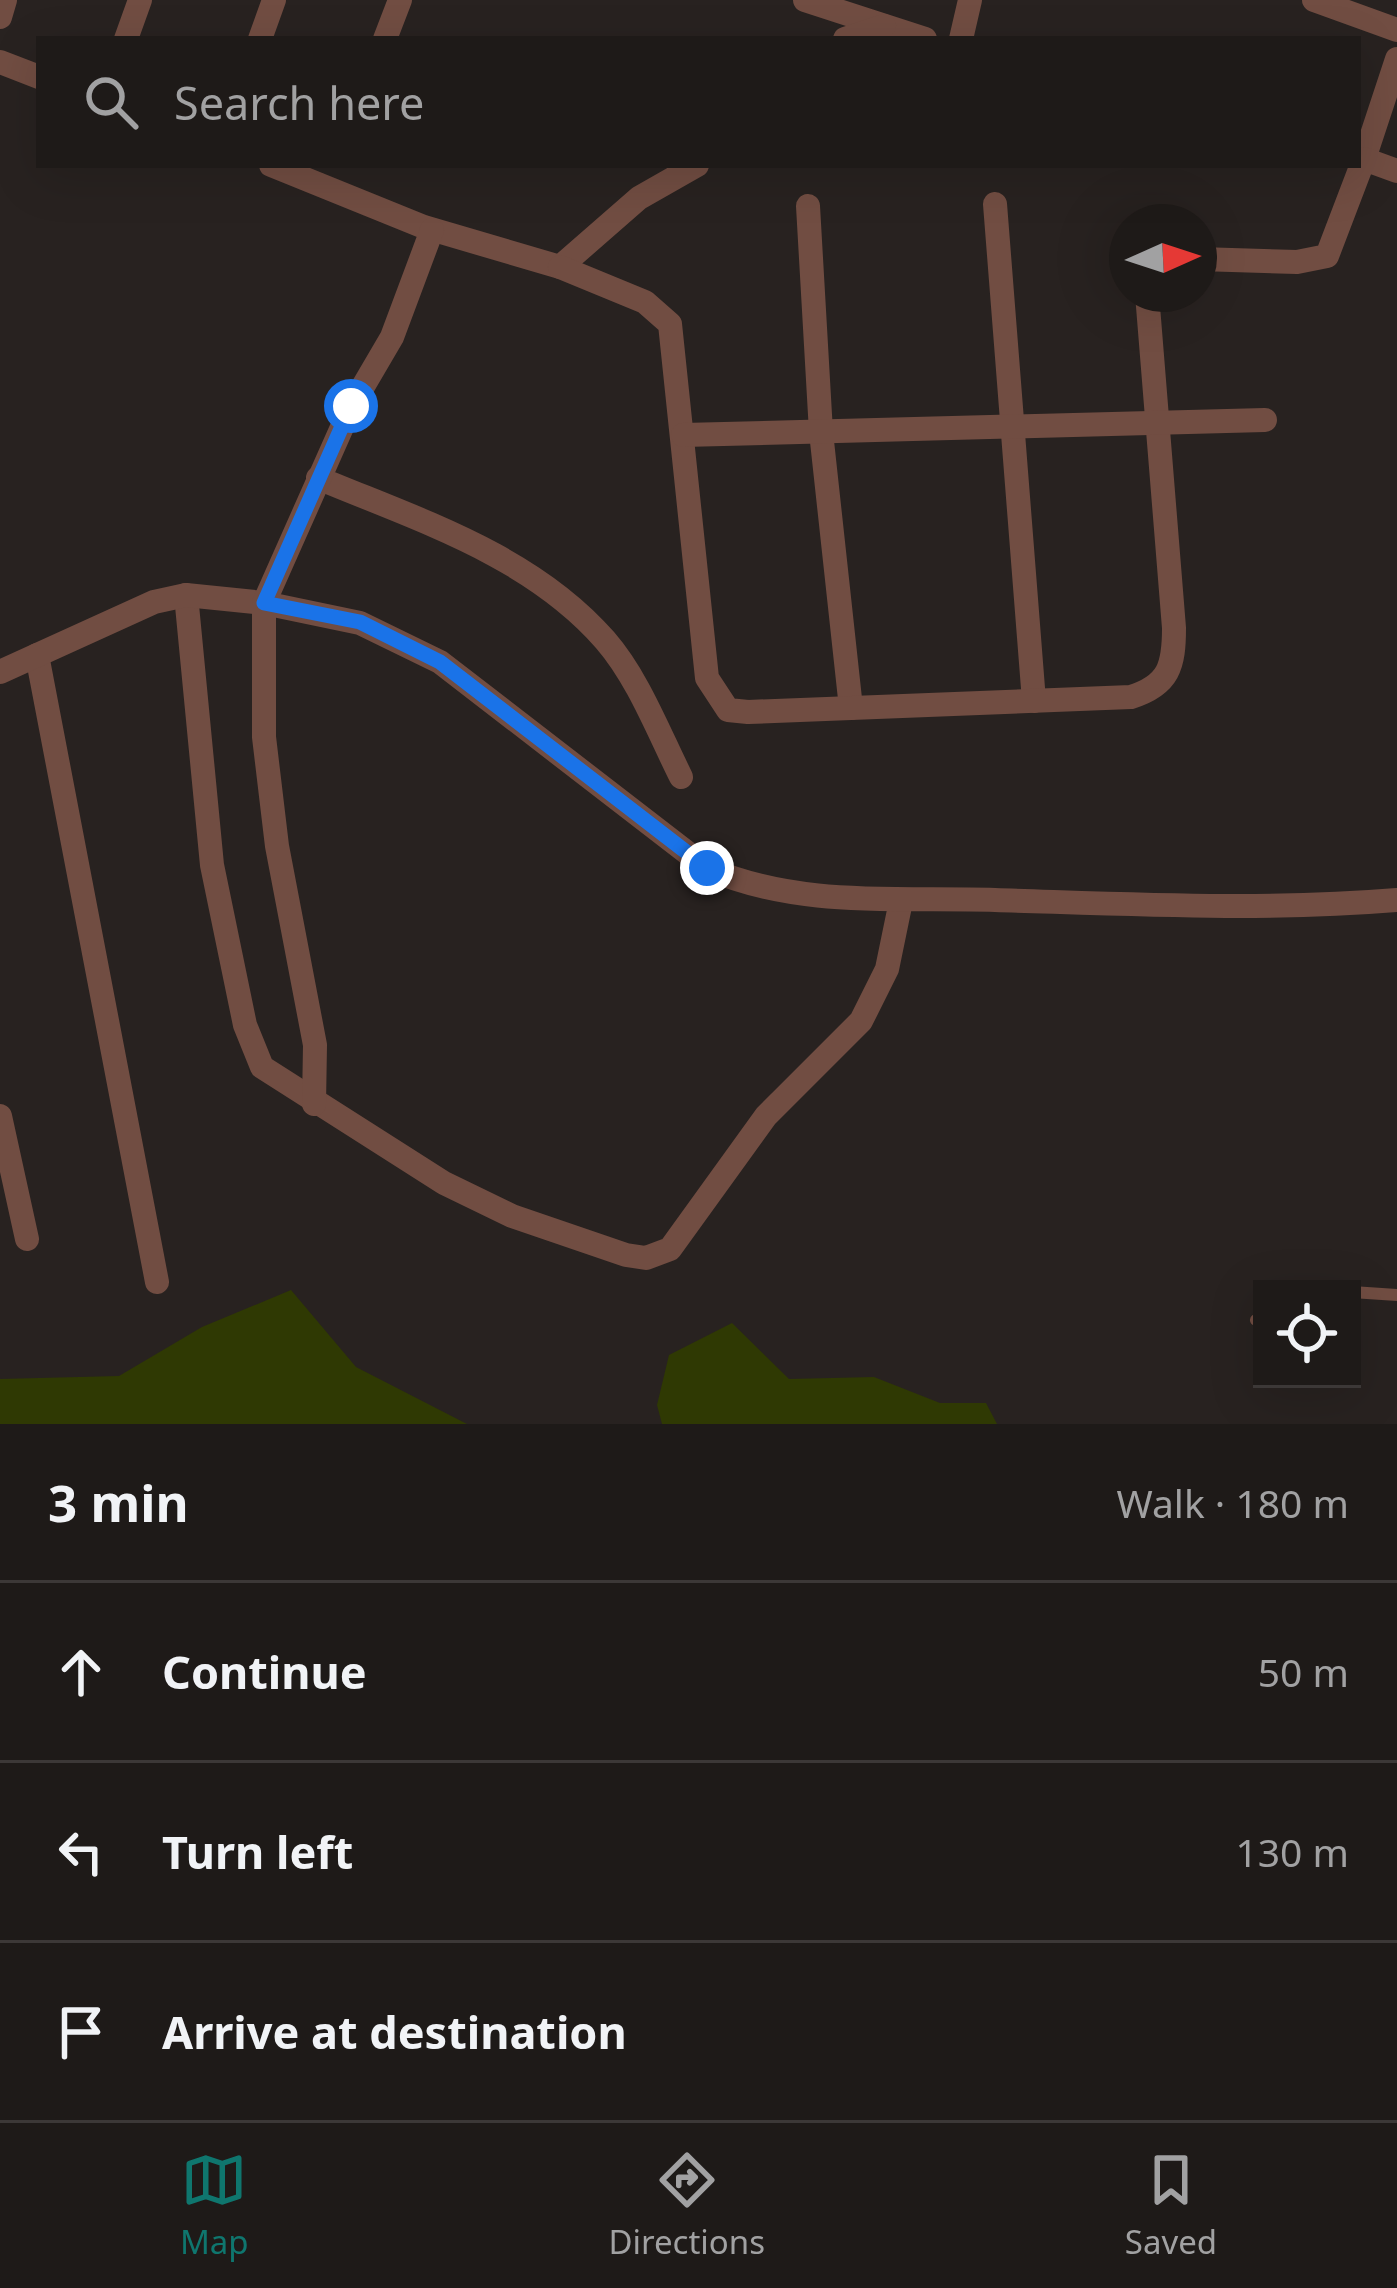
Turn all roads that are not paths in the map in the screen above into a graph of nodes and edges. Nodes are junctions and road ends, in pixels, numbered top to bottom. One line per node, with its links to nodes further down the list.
1 (5, 0): 8 (street)
2 (140, 0): 11 (street)
3 (274, 0): 12 (street)
4 (400, 0): 13 (street)
5 (805, 0): 9 (street)
6 (970, 0): 16 (street)
7 (1314, 0): 10 (street)
8 (0, 17)
9 (884, 26): 14 (street); 15 (street)
10 (1397, 30)
11 (127, 36)
12 (261, 36)
13 (386, 36)
14 (854, 36)
15 (916, 36)
16 (962, 36)
17 (1397, 59): 20 (street)
18 (0, 62): 19 (street)
19 (36, 76)
20 (1361, 159): 24 (street)
21 (287, 168): 25 (street)
22 (692, 168): 30 (street)
23 (1358, 168): 29 (street)
24 (1397, 171)
25 (329, 176): 28 (street)
26 (995, 204): 34 (street)
27 (808, 206): 35 (street)
28 (432, 230): 30 (street); 37 (street)
29 (1217, 260)
30 (560, 267): 36 (street)
31 (1149, 312): 33 (street)
32 (1265, 420): 33 (street)
33 (1158, 424): 34 (street); 42 (street)
34 (1010, 427): 35 (street); 42 (street)
35 (821, 432): 36 (street); 43 (street)
36 (683, 435): 43 (street)
37 (318, 478): 39 (street); 44 (street)
38 (186, 595): 39 (street); 40 (street); 47 (street)
39 (264, 603): 46 (street); 47 (street)
40 (37, 655): 41 (street); 50 (street)
41 (0, 672)
42 (1034, 701): 43 (street)
43 (851, 708)
44 (681, 777)
45 (1397, 900): 46 (street)
46 (901, 901): 47 (street)
47 (314, 1104)
48 (0, 1116): 49 (street)
49 (26, 1239)
50 (157, 1282)
51 (1361, 1293): 52 (lane)
52 (1397, 1295)

